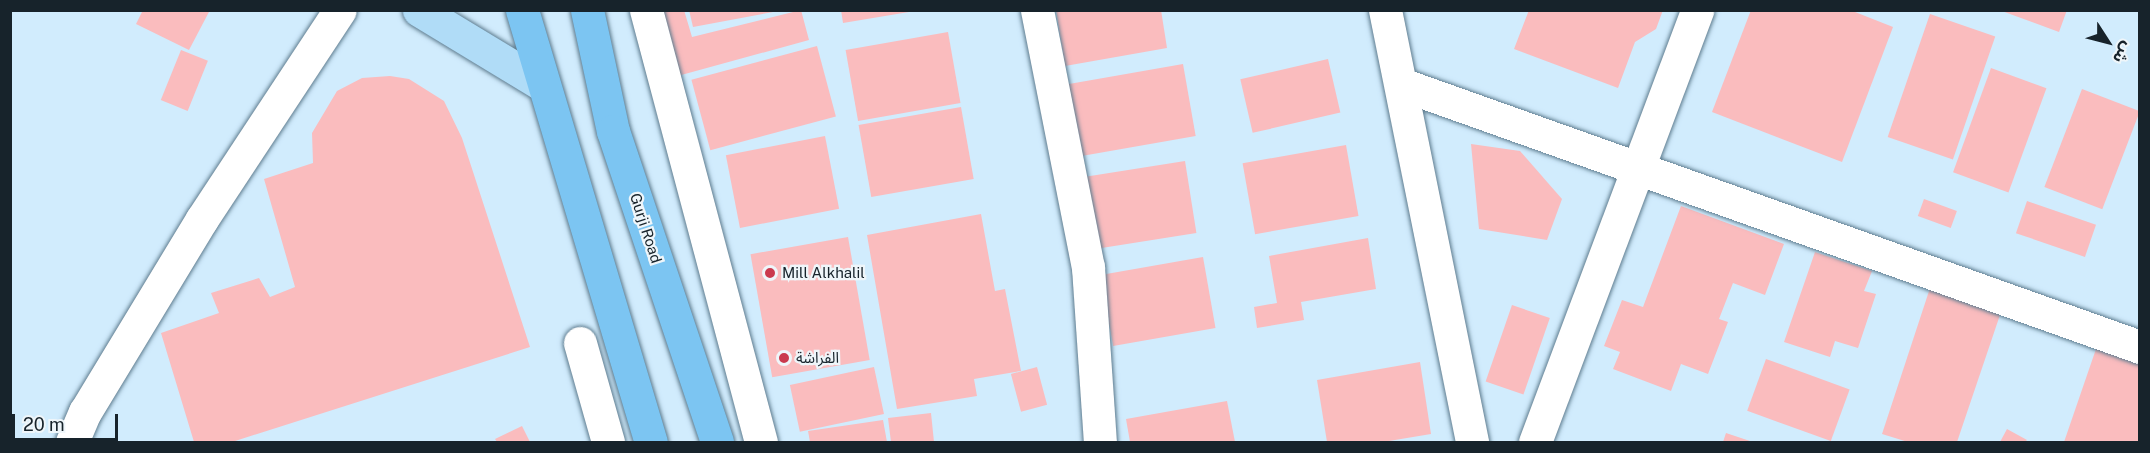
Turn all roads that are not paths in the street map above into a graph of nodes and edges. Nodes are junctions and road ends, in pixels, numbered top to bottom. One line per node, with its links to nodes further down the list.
1 (340, 10): 14 (street)
2 (419, 10): 10 (main road)
3 (522, 10): 10 (highway)
4 (587, 10): 17 (highway, Gurji Road)
5 (646, 10): 18 (street)
6 (1037, 10): 19 (street)
7 (1386, 10): 9 (street)
8 (1697, 10): 11 (street)
9 (1401, 84): 11 (street); 20 (street)
10 (543, 85): 16 (highway)
11 (1636, 167): 13 (street); 21 (street)
12 (580, 343): 15 (street)
13 (2139, 347)
14 (72, 442)
15 (608, 442)
16 (651, 442)
17 (717, 442)
18 (761, 442)
19 (1100, 442)
20 (1472, 442)
21 (1535, 442)

